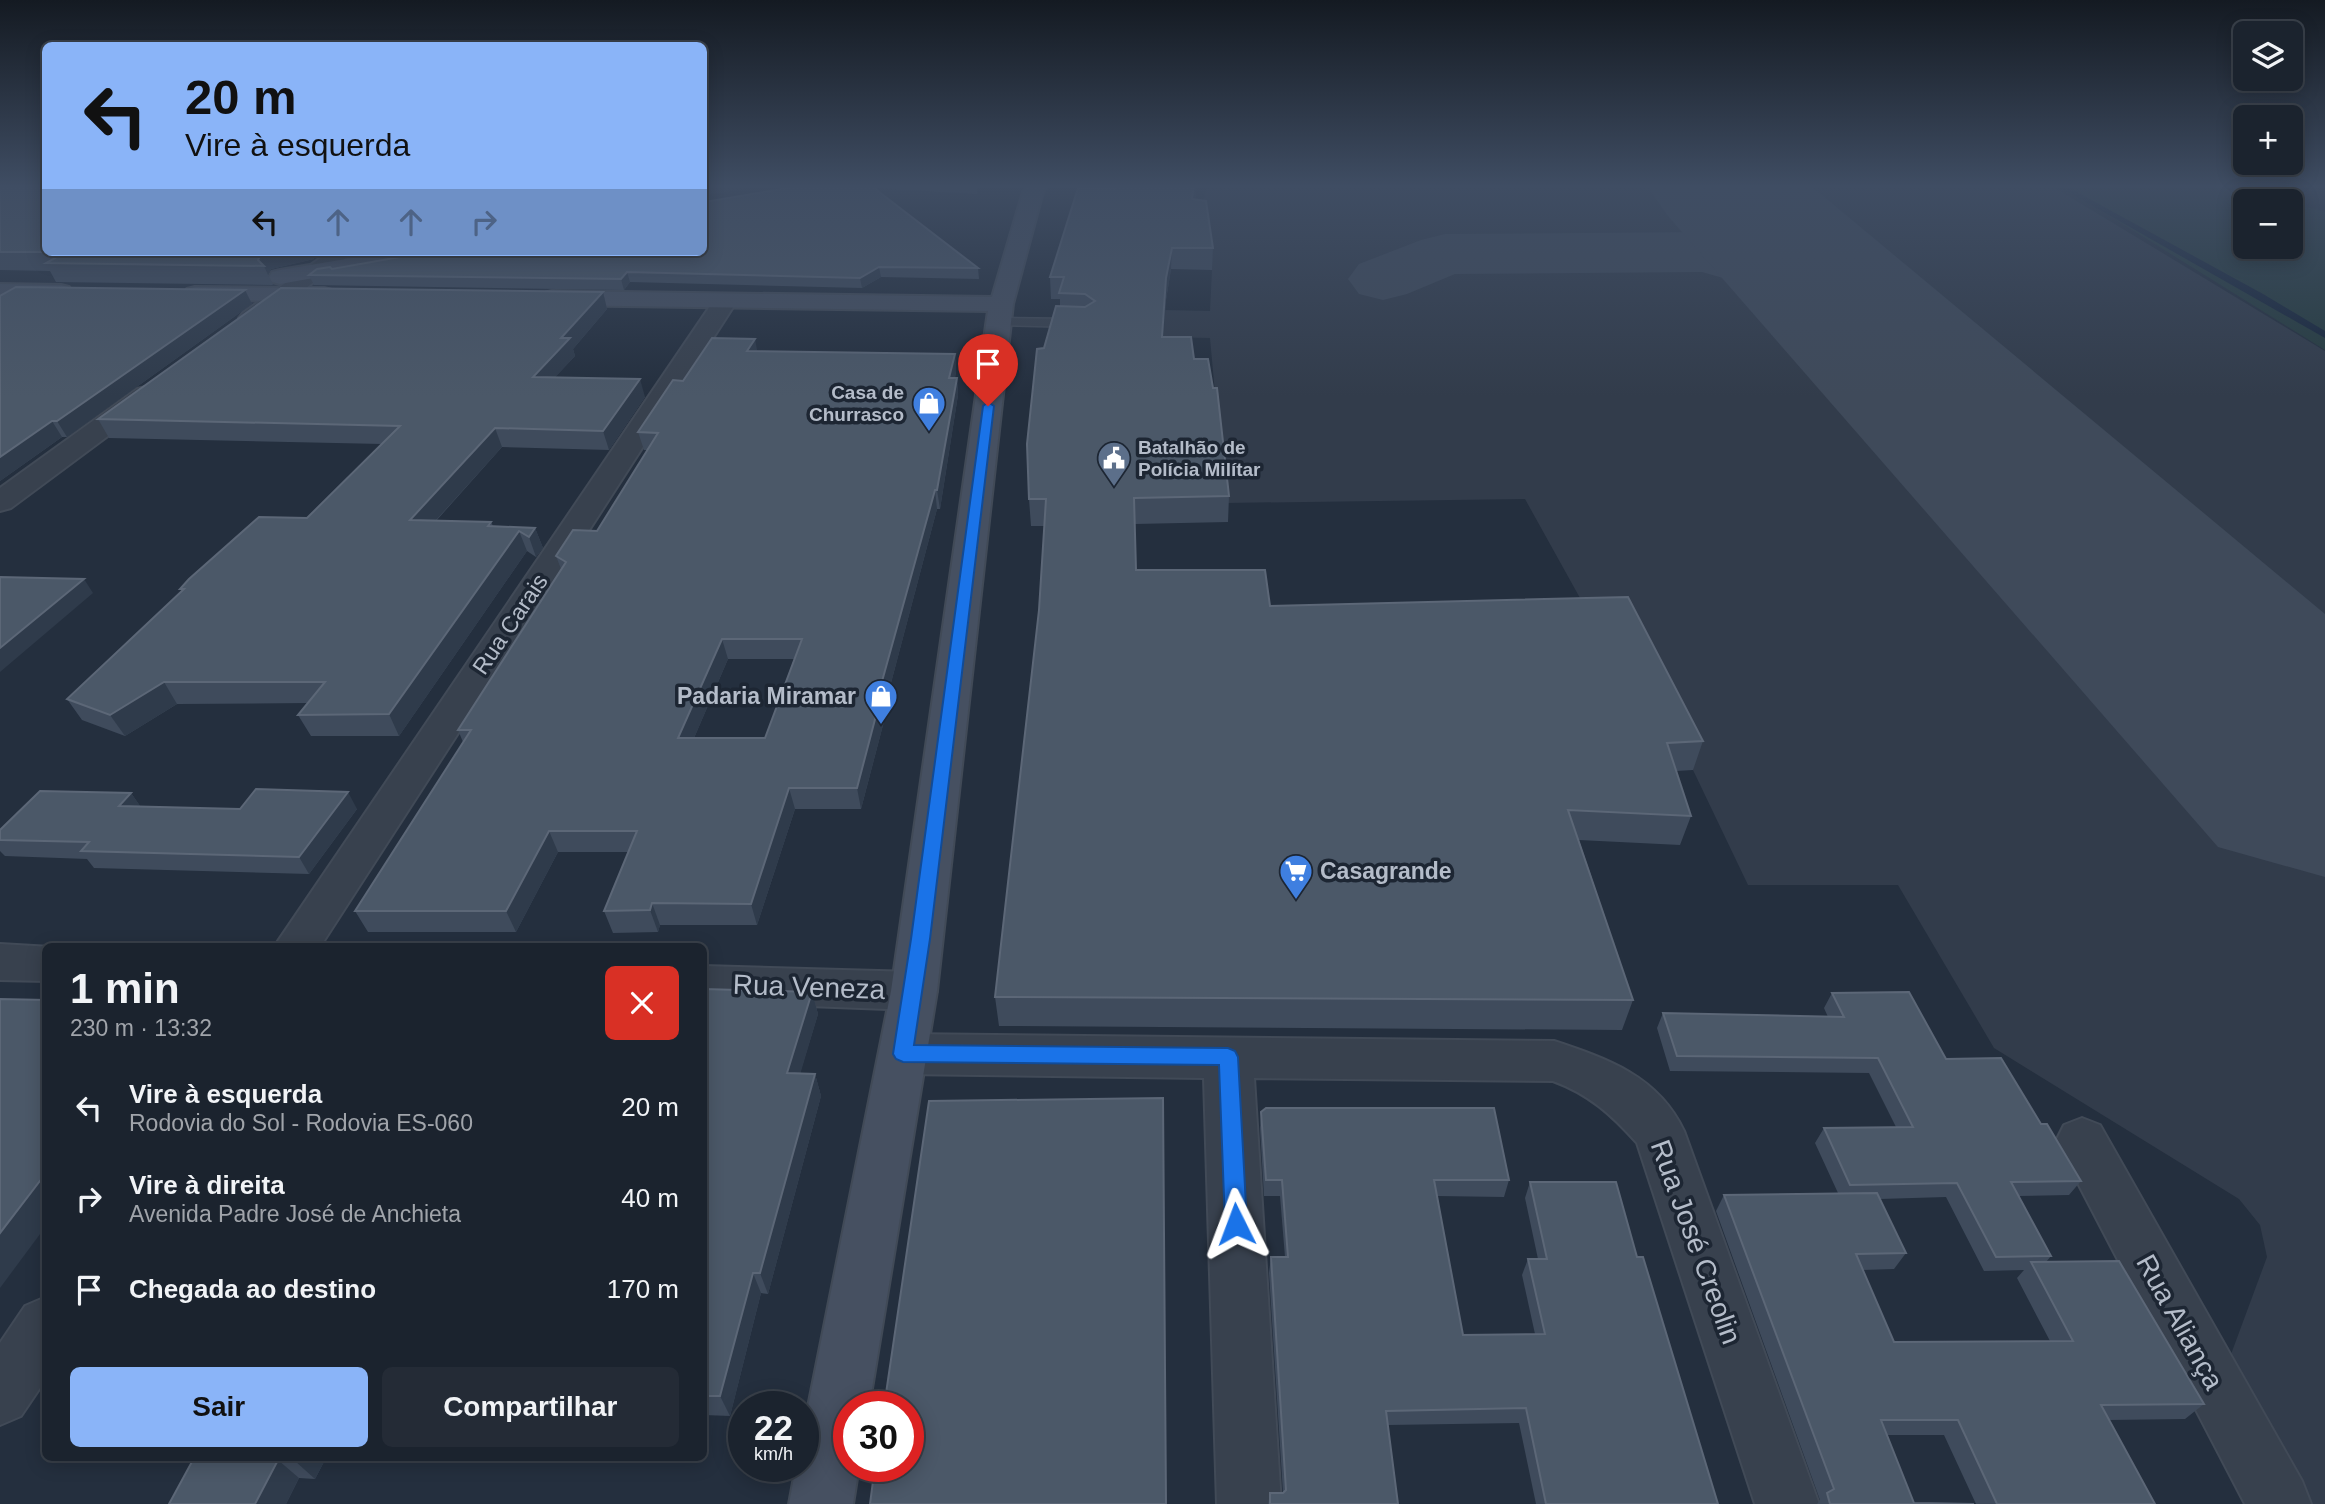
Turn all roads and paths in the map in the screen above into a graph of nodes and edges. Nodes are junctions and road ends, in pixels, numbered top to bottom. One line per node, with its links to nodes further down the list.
1 (1016, 255): 11 (main road)
2 (337, 256): 4 (street)
3 (403, 256): 4 (main road)
4 (316, 271): 7 (street); 7 (main road)
5 (79, 292): 6 (main road)
6 (4, 293)
7 (283, 295): 8 (main road); 13 (street)
8 (352, 296)
9 (532, 298): 10 (main road)
10 (725, 301): 11 (main road); 16 (street, Rua Carais)
11 (1000, 313): 12 (lane); 20 (main road)
12 (1086, 323)
13 (228, 335)
14 (163, 383): 15 (street)
15 (0, 502)
16 (299, 943)
17 (0, 962): 18 (street)
18 (42, 963)
19 (707, 984): 20 (street, Rua Veneza)
20 (914, 990): 21 (main road)
21 (903, 1054): 22 (street, Rua José Creolin); 26 (main road)
22 (1228, 1057): 27 (street); 28 (street, Rua José Creolin)
23 (2081, 1141): 29 (street, Rua Aliança)
24 (42, 1332): 25 (street)
25 (0, 1395)
26 (821, 1504)
27 (1249, 1504)
28 (1787, 1504)
29 (2279, 1504)

